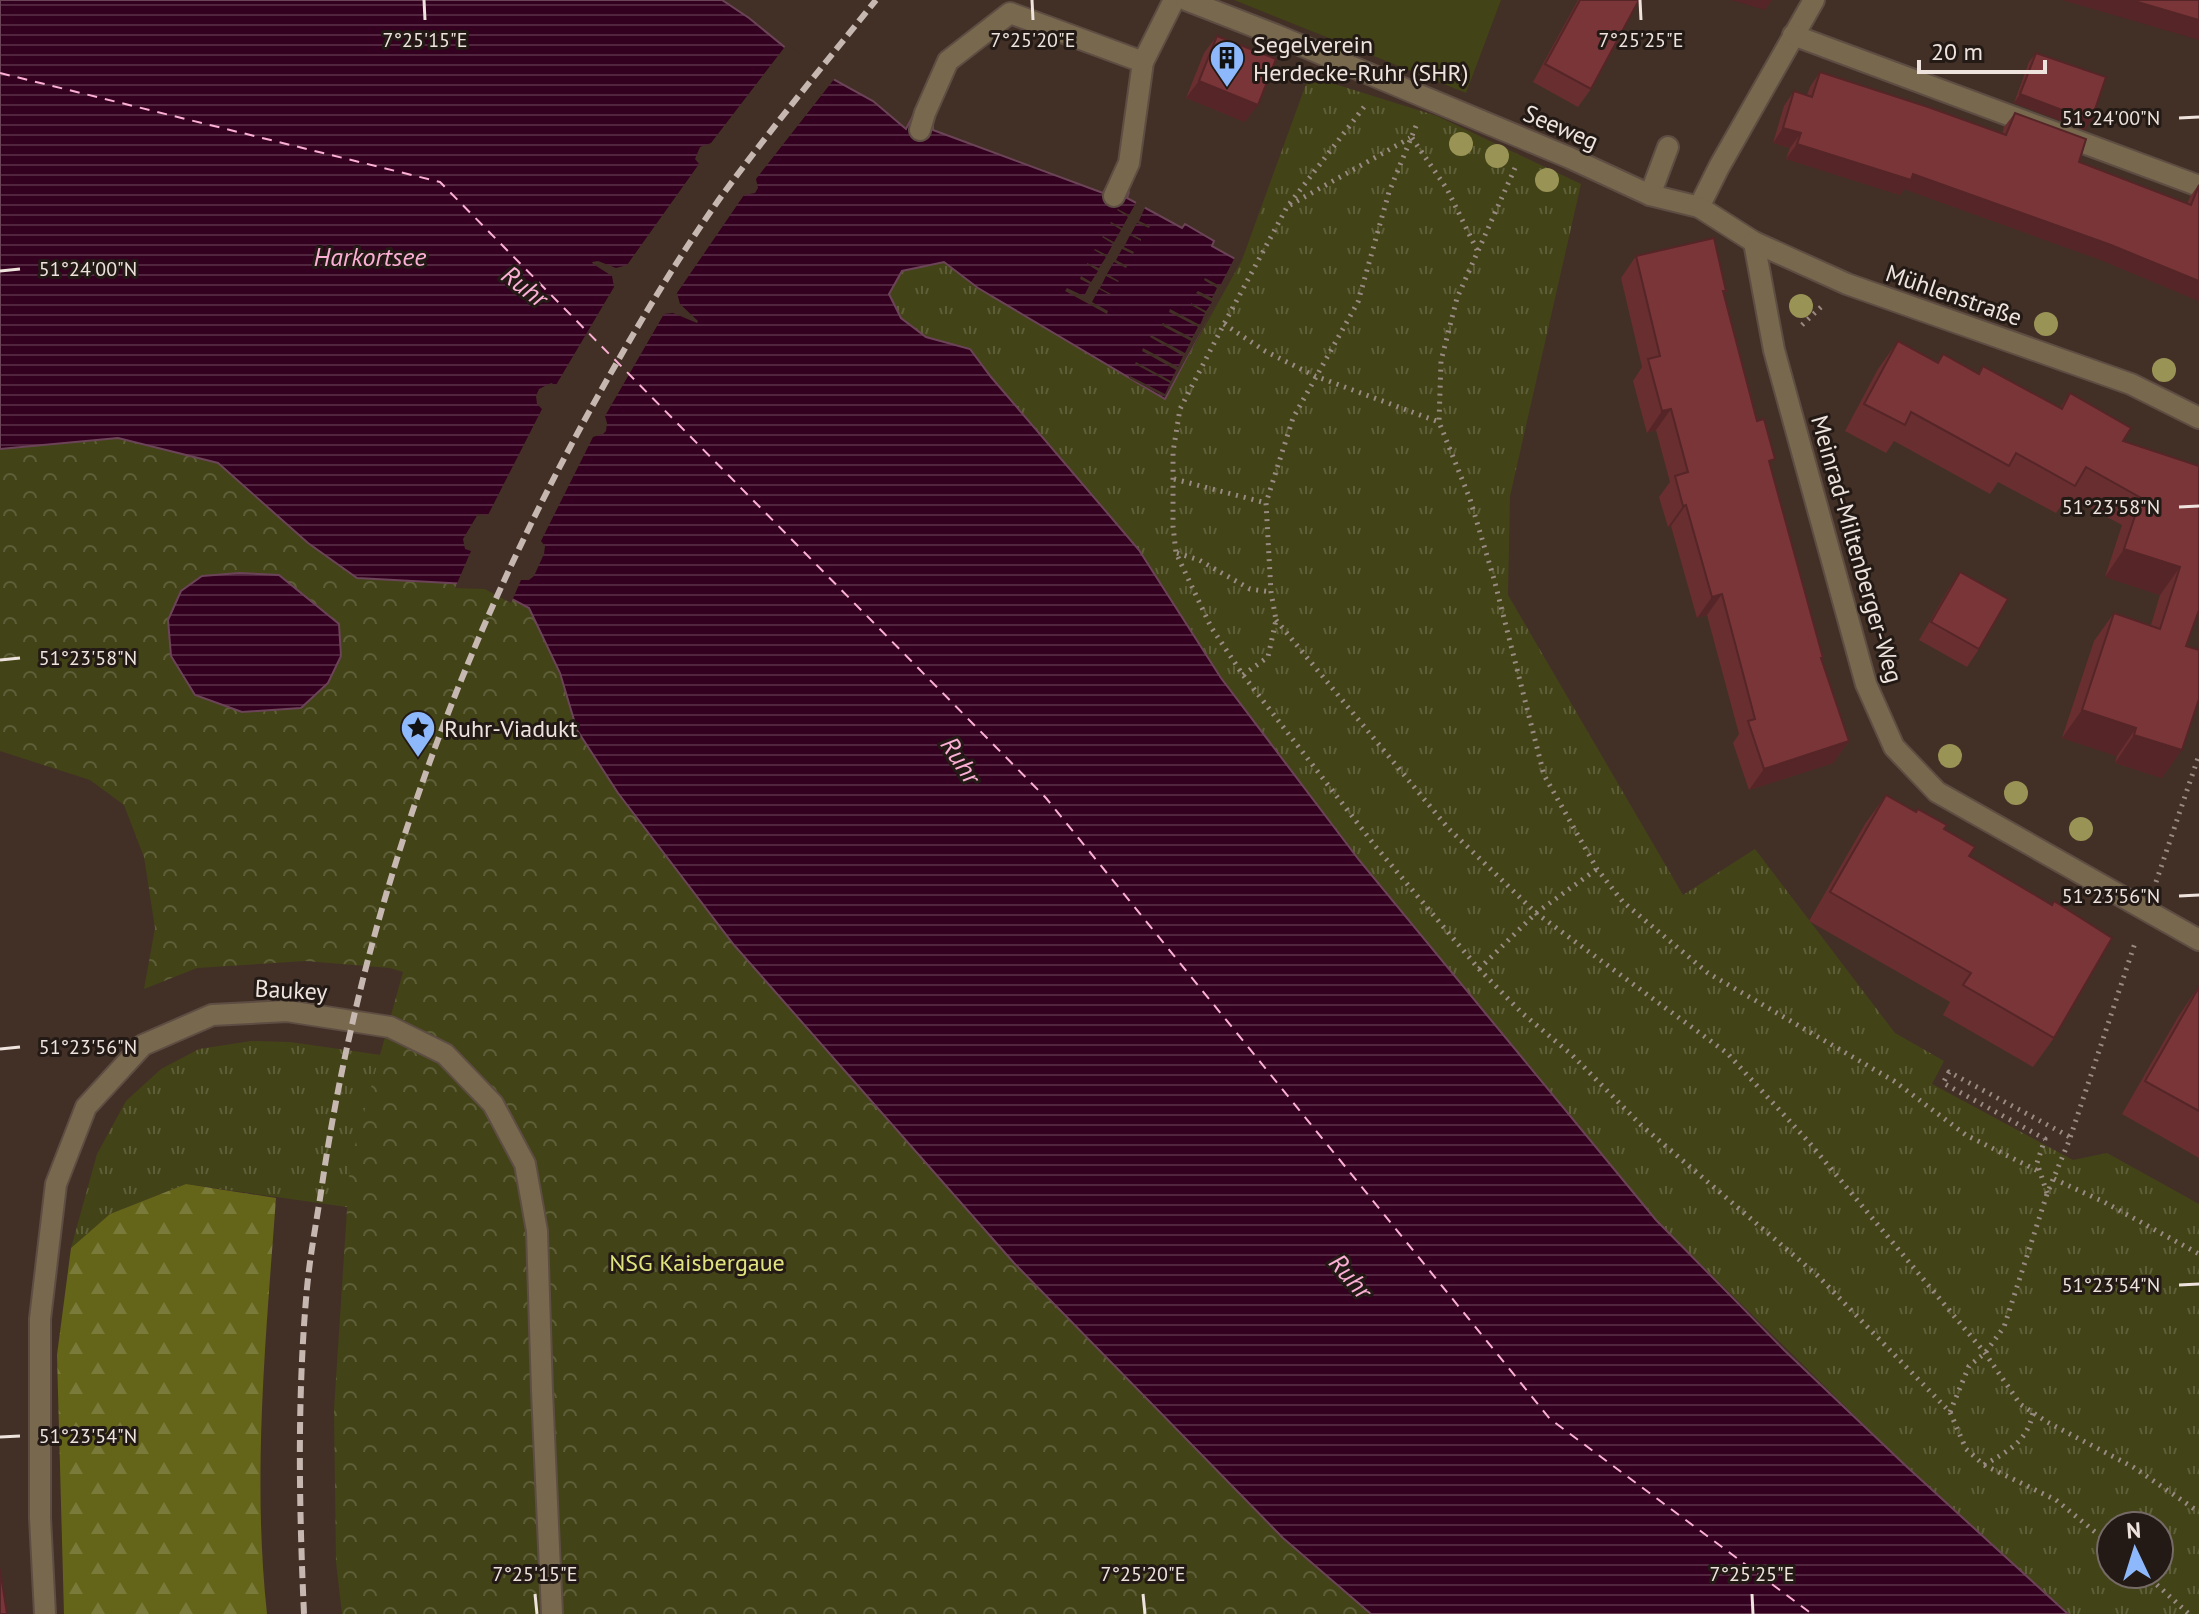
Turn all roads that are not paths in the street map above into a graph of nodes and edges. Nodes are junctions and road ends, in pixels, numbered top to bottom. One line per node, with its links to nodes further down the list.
1 (1174, 0): 5 (street)
2 (1186, 0): 9 (street, Seeweg)
3 (1814, 0): 4 (street)
4 (1793, 35): 8 (street); 11 (street)
5 (1143, 62): 6 (street); 10 (street)
6 (920, 130)
7 (1668, 147): 9 (street)
8 (2199, 186)
9 (1650, 195): 11 (street, Seeweg)
10 (1114, 196)
11 (1699, 207): 12 (street, Mühlenstraße)
12 (1754, 242): 13 (street, Mühlenstraße); 14 (street, Meinrad-Miltenberger-Weg)
13 (2199, 418)
14 (2199, 940)
15 (45, 1614): 16 (street, Baukey)
16 (552, 1614)

